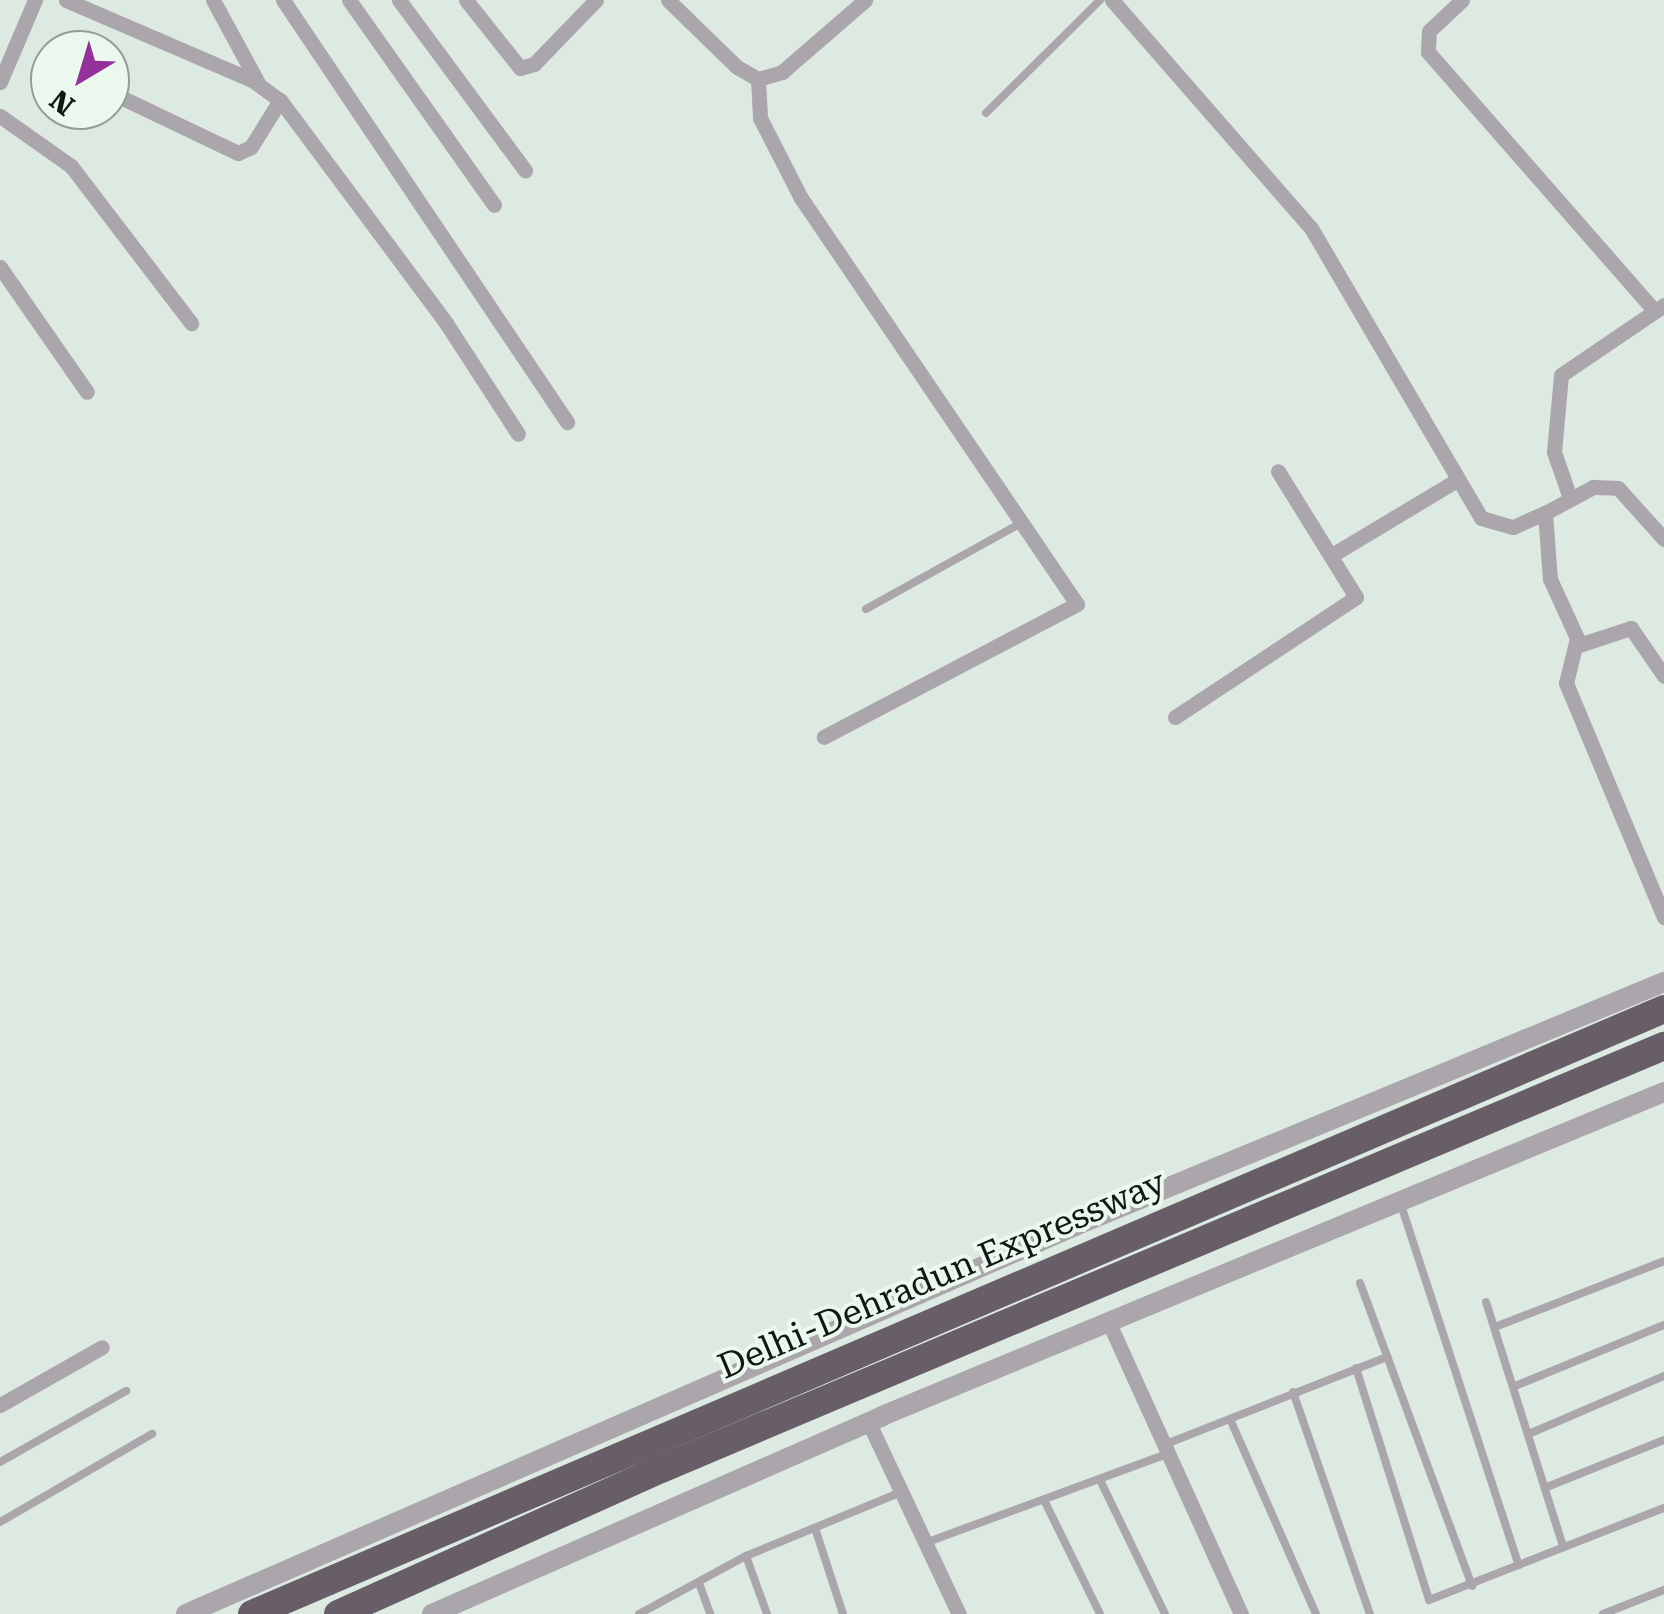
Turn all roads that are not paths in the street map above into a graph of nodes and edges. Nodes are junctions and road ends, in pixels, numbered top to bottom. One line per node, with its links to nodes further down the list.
1 (35, 0): 14 (street)
2 (213, 0): 17 (street)
3 (282, 0): 28 (street)
4 (349, 0): 23 (street)
5 (399, 0): 22 (street)
6 (466, 0): 7 (street)
7 (596, 0)
8 (668, 0): 15 (street)
9 (1100, 0): 20 (lane)
10 (1112, 0): 31 (street)
11 (1462, 0): 25 (street)
12 (72, 1): 17 (street)
13 (859, 2): 15 (street)
14 (7, 43): 16 (street)
15 (758, 79): 34 (street)
16 (0, 82)
17 (258, 83): 18 (street)
18 (280, 100): 19 (street); 29 (street)
19 (130, 102)
20 (986, 112)
21 (0, 116): 26 (street)
22 (525, 170)
23 (494, 205)
24 (0, 268): 27 (street)
25 (1662, 307): 32 (street)
26 (192, 322)
27 (87, 392)
28 (567, 422)
29 (518, 434)
30 (1278, 471): 36 (street)
31 (1457, 480): 33 (street); 36 (street)
32 (1570, 498): 33 (street); 35 (street)
33 (1544, 512): 38 (street)
34 (1026, 521): 37 (lane); 41 (street)
35 (1664, 538)
36 (1332, 556): 40 (street)
37 (866, 609)
38 (1576, 646): 39 (street); 42 (street)
39 (1664, 676)
40 (1175, 717)
41 (824, 736)
42 (1664, 917)
43 (1664, 982): 85 (street)
44 (1664, 1010): 86 (highway, Delhi-Dehradun Expressway)
45 (1664, 1046): 87 (highway, Delhi-Dehradun Expressway)
46 (1664, 1092): 47 (street)
47 (1400, 1200): 51 (street); 79 (lane)
48 (1664, 1260): 53 (lane)
49 (1360, 1284): 55 (lane)
50 (1486, 1302): 53 (lane)
51 (1109, 1323): 63 (street); 67 (street)
52 (1664, 1325): 58 (lane)
53 (1495, 1327): 58 (lane)
54 (102, 1347): 61 (street)
55 (1387, 1357): 56 (lane); 81 (lane)
56 (1356, 1368): 60 (lane); 81 (lane)
57 (1664, 1376): 64 (lane)
58 (1515, 1386): 64 (lane)
59 (126, 1391): 68 (lane)
60 (1293, 1392): 62 (lane); 97 (lane)
61 (1, 1402)
62 (1230, 1419): 67 (lane); 96 (lane)
63 (868, 1422): 71 (street); 88 (street)
64 (1531, 1432): 70 (lane)
65 (152, 1434): 74 (lane)
66 (1664, 1440): 70 (lane)
67 (1168, 1448): 69 (lane); 95 (street)
68 (0, 1462)
69 (1100, 1480): 72 (lane); 94 (lane)
70 (1546, 1487): 77 (lane)
71 (902, 1492): 75 (lane); 76 (street)
72 (1044, 1500): 76 (lane); 93 (lane)
73 (1664, 1508): 77 (lane)
74 (0, 1522)
75 (815, 1528): 78 (lane); 91 (lane)
76 (925, 1542): 92 (street)
77 (1563, 1546): 79 (lane)
78 (746, 1556): 80 (lane); 90 (lane)
79 (1519, 1564): 81 (lane)
80 (699, 1583): 84 (lane); 89 (lane)
81 (1472, 1586)
82 (1664, 1590): 83 (lane)
83 (1630, 1603): 98 (lane); 99 (lane)
84 (645, 1613)
85 (186, 1614)
86 (252, 1614)
87 (338, 1614)
88 (432, 1614)
89 (710, 1614)
90 (768, 1614)
91 (842, 1614)
92 (958, 1614)
93 (1100, 1614)
94 (1166, 1614)
95 (1241, 1614)
96 (1316, 1614)
97 (1370, 1614)
98 (1603, 1614)
99 (1635, 1614)

